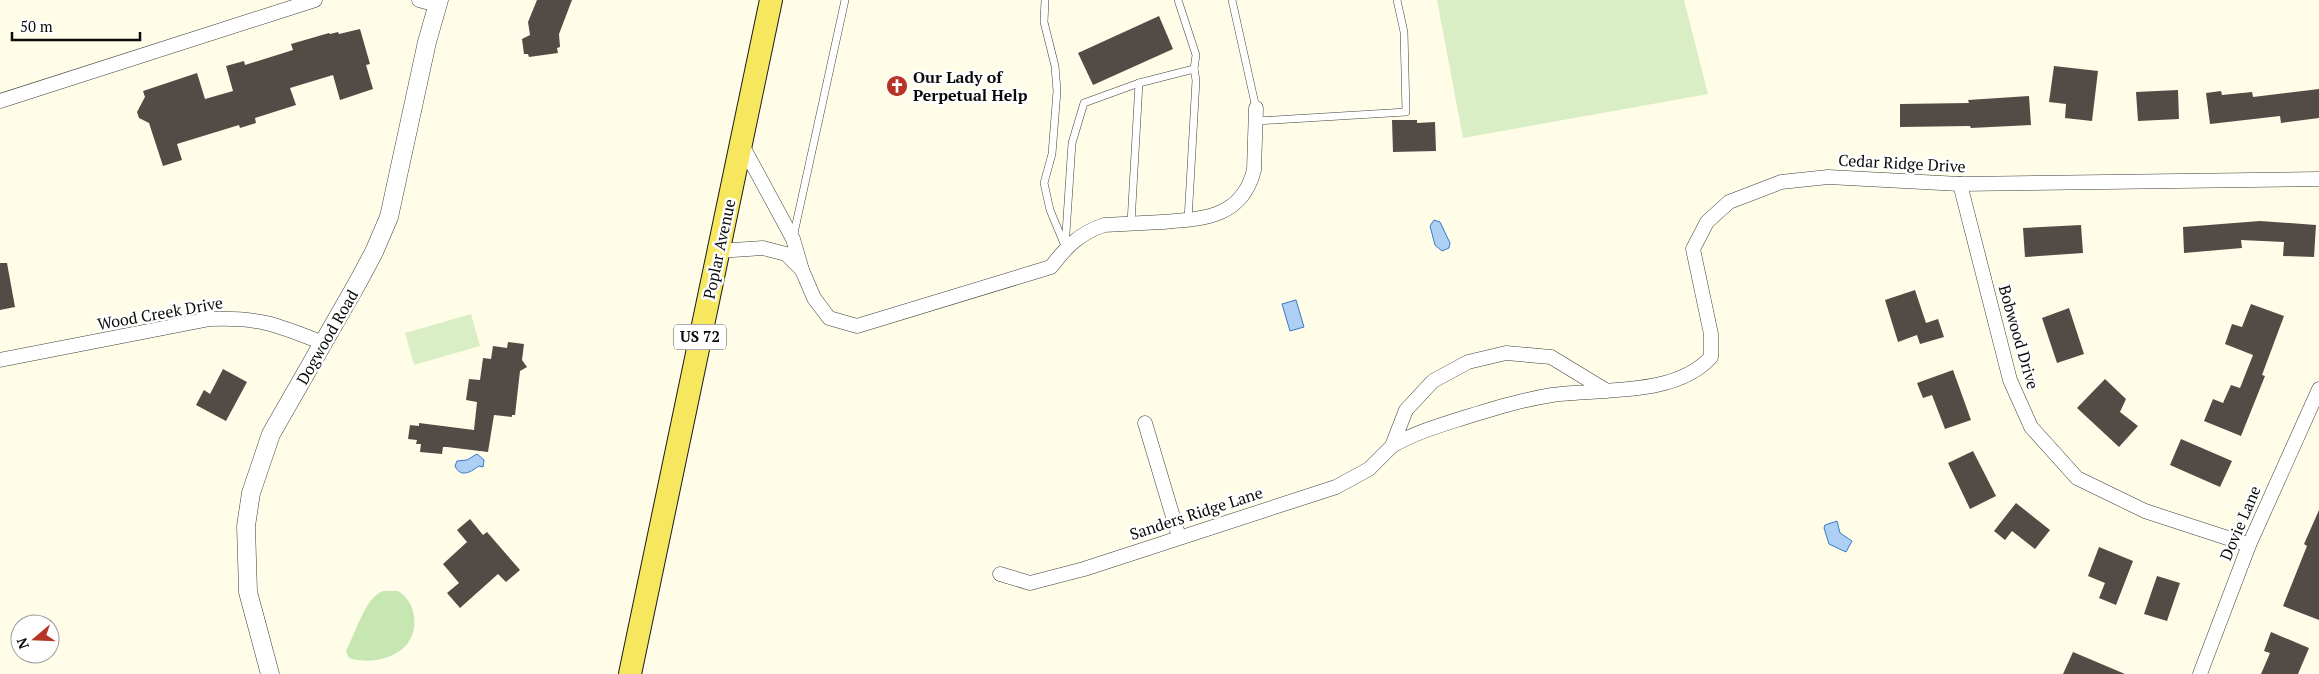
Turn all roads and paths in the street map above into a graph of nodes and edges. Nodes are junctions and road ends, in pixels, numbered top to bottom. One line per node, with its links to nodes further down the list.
1 (315, 0): 12 (street)
2 (419, 0): 9 (street)
3 (772, 0): 14 (main road, Poplar Avenue / US 72)
4 (845, 0): 19 (lane)
5 (1044, 0): 20 (lane)
6 (1178, 0): 10 (lane)
7 (1232, 0): 13 (lane)
8 (1397, 0): 13 (lane)
9 (438, 2): 23 (street, Dogwood Road)
10 (1194, 69): 11 (lane); 17 (lane)
11 (1139, 83): 18 (lane); 20 (lane)
12 (0, 101)
13 (1256, 114): 17 (street)
14 (741, 143): 19 (street); 21 (main road, Poplar Avenue / US 72)
15 (2319, 179): 16 (street, Cedar Ridge Drive)
16 (1960, 184): 25 (street, Cedar Ridge Drive); 31 (street, Bobwood Drive)
17 (1188, 220): 18 (street)
18 (1131, 223): 20 (street)
19 (793, 238): 22 (street)
20 (1065, 248): 22 (street)
21 (718, 251): 22 (street); 34 (main road, Poplar Avenue / US 72)
22 (802, 270)
23 (323, 343): 24 (street, Wood Creek Drive); 33 (street, Dogwood Road)
24 (0, 360)
25 (1647, 388): 27 (street, Sanders Ridge Lane)
26 (2319, 389): 31 (street, Dovie Lane)
27 (1607, 391): 29 (street, Sanders Ridge Lane); 29 (street, Sanders Ridge Lane)
28 (1145, 423): 30 (street)
29 (1392, 446): 30 (street, Sanders Ridge Lane)
30 (1179, 537): 32 (street, Sanders Ridge Lane)
31 (2249, 545): 35 (street, Dovie Lane)
32 (1000, 574)
33 (270, 674)
34 (630, 674)
35 (2200, 674)

